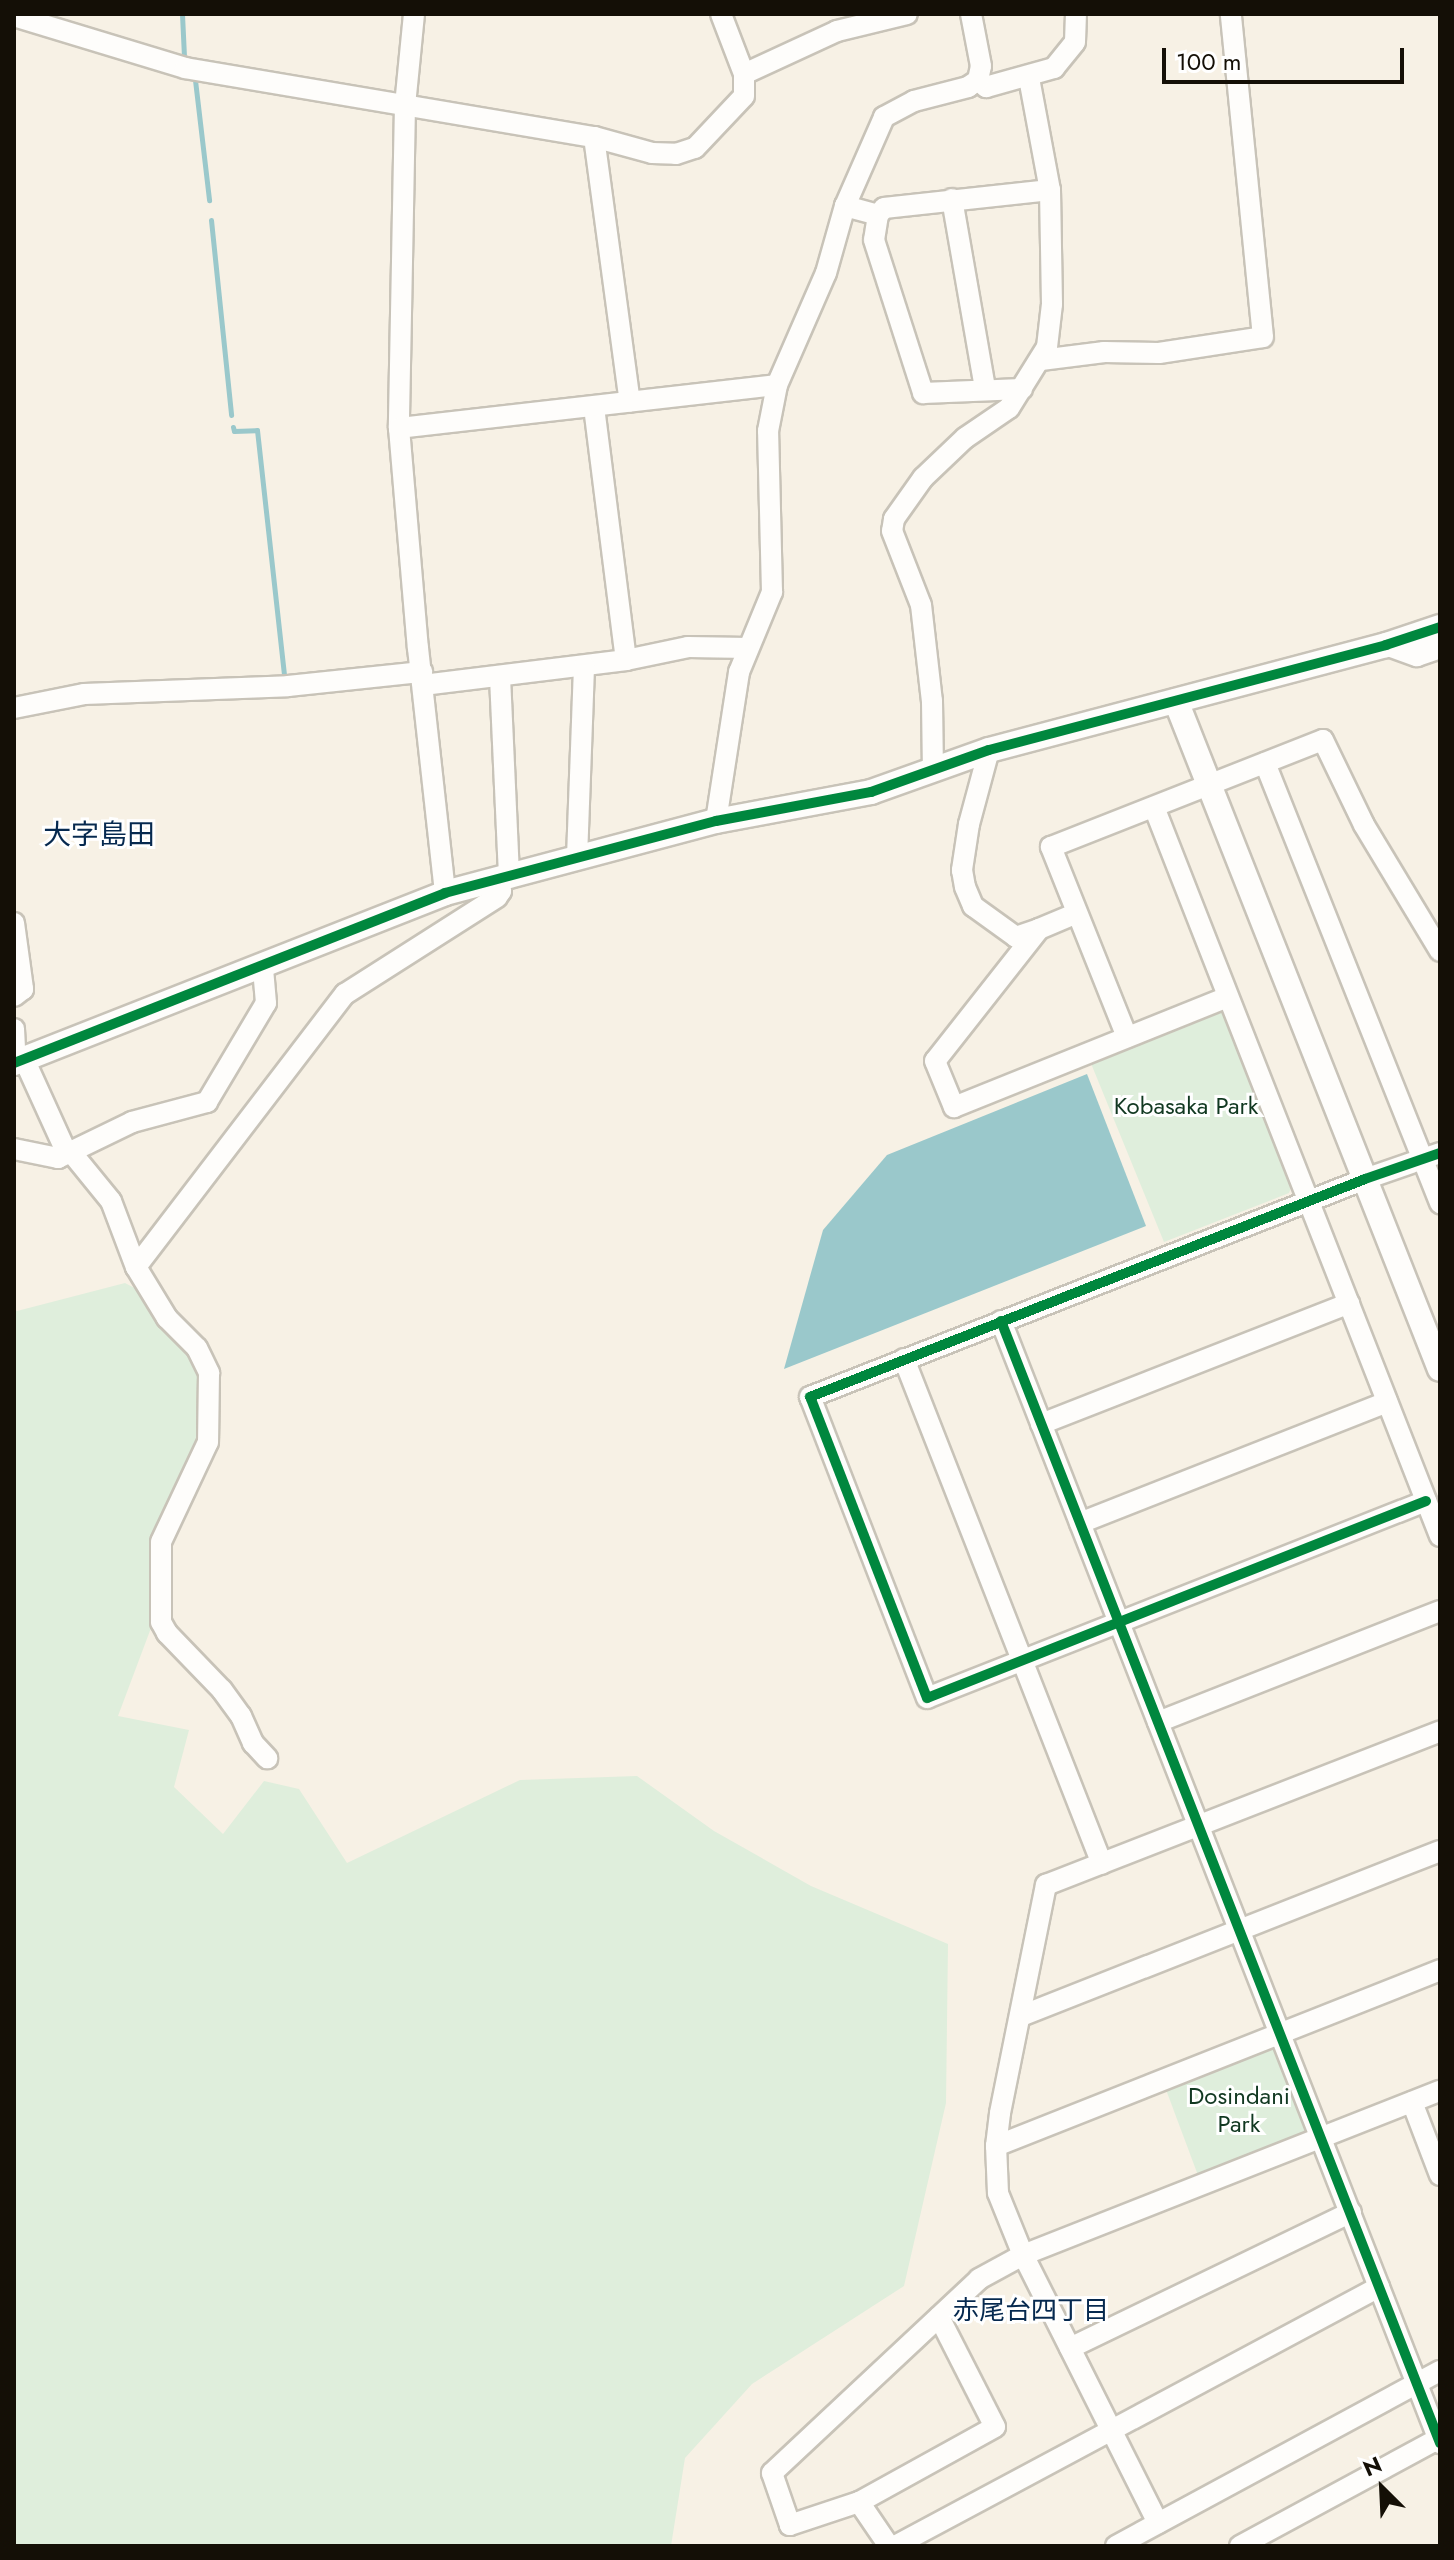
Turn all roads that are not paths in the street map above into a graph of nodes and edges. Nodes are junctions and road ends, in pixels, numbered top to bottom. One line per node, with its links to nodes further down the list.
1 (414, 14): 11 (street)
2 (721, 14): 8 (street)
3 (907, 14): 8 (street)
4 (971, 14): 10 (street)
5 (1076, 14): 9 (street)
6 (1231, 14): 17 (street)
7 (14, 16): 11 (street)
8 (744, 74): 12 (street)
9 (1029, 78): 10 (street); 13 (street)
10 (978, 80): 15 (street)
11 (405, 105): 12 (street); 23 (street)
12 (594, 137): 21 (street)
13 (1050, 190): 14 (street); 17 (street)
14 (952, 199): 16 (street); 19 (street)
15 (845, 206): 16 (street); 18 (street)
16 (878, 215): 19 (street)
17 (1041, 360): 20 (street)
18 (777, 385): 21 (street); 26 (street)
19 (985, 388): 20 (street)
20 (1022, 389): 36 (street)
21 (630, 402): 22 (street)
22 (594, 407): 23 (street); 28 (street)
23 (399, 428): 31 (street)
24 (1440, 627): 25 (street)
25 (1386, 645): 27 (street); 32 (street)
26 (748, 648): 28 (street); 39 (street)
27 (1440, 648)
28 (626, 660): 29 (street)
29 (584, 666): 30 (street); 40 (street)
30 (500, 677): 31 (street); 41 (street)
31 (422, 678): 33 (street); 42 (street)
32 (1176, 701): 34 (street); 37 (street)
33 (14, 708)
34 (989, 750): 36 (street); 45 (street)
35 (1265, 763): 37 (street); 46 (street); 55 (street)
36 (933, 769): 39 (street)
37 (1210, 784): 38 (street); 56 (street)
38 (1154, 807): 43 (street); 49 (street)
39 (716, 821): 40 (street)
40 (577, 858): 41 (street)
41 (504, 880): 42 (street); 59 (street)
42 (445, 893): 47 (street)
43 (1077, 913): 45 (street); 51 (street)
44 (14, 923): 48 (street)
45 (1039, 929): 51 (street)
46 (1440, 951)
47 (263, 965): 52 (street); 54 (street)
48 (14, 996)
49 (1228, 997): 51 (street); 57 (street)
50 (14, 1029): 52 (street)
51 (1127, 1037)
52 (18, 1061): 54 (street)
53 (14, 1149): 54 (street)
54 (69, 1153): 59 (street)
55 (1431, 1155): 56 (street); 58 (street)
56 (1365, 1179): 57 (street); 63 (street)
57 (1309, 1202): 60 (street); 61 (street)
58 (1440, 1203)
59 (136, 1267): 74 (street)
60 (1349, 1303): 64 (street); 65 (street)
61 (1001, 1321): 62 (street); 65 (street)
62 (904, 1359): 71 (street); 71 (street)
63 (1440, 1369)
64 (1387, 1402): 66 (street); 67 (street)
65 (1041, 1424): 67 (street)
66 (1426, 1501): 68 (street); 70 (street)
67 (1080, 1523): 70 (street)
68 (1440, 1536)
69 (1440, 1611): 72 (street)
70 (1118, 1622): 71 (street); 72 (street)
71 (1023, 1660): 77 (street)
72 (1158, 1722): 75 (street)
73 (1440, 1731): 75 (street)
74 (267, 1758)
75 (1199, 1826): 77 (street); 78 (street)
76 (1440, 1851): 78 (street)
77 (1102, 1864): 80 (street)
78 (1240, 1930): 80 (street); 81 (street)
79 (1440, 1970): 81 (street)
80 (1021, 2016): 85 (street)
81 (1280, 2033): 84 (street); 85 (street)
82 (1440, 2091): 83 (street)
83 (1412, 2102): 84 (street); 86 (street)
84 (1321, 2138): 87 (street); 88 (street)
85 (996, 2146): 88 (street)
86 (1440, 2175)
87 (1351, 2212): 89 (street); 91 (street)
88 (1023, 2255): 90 (street); 91 (street)
89 (1379, 2287): 93 (street); 94 (street)
90 (939, 2317): 96 (street); 96 (street)
91 (1070, 2348): 94 (street)
92 (1440, 2371): 93 (street)
93 (1418, 2384): 95 (street); 97 (street)
94 (1112, 2430): 97 (street); 99 (street)
95 (1440, 2440): 101 (street)
96 (859, 2502): 98 (street)
97 (1158, 2523): 100 (street)
98 (889, 2546)
99 (895, 2546)
100 (1116, 2546)
101 (1240, 2546)

